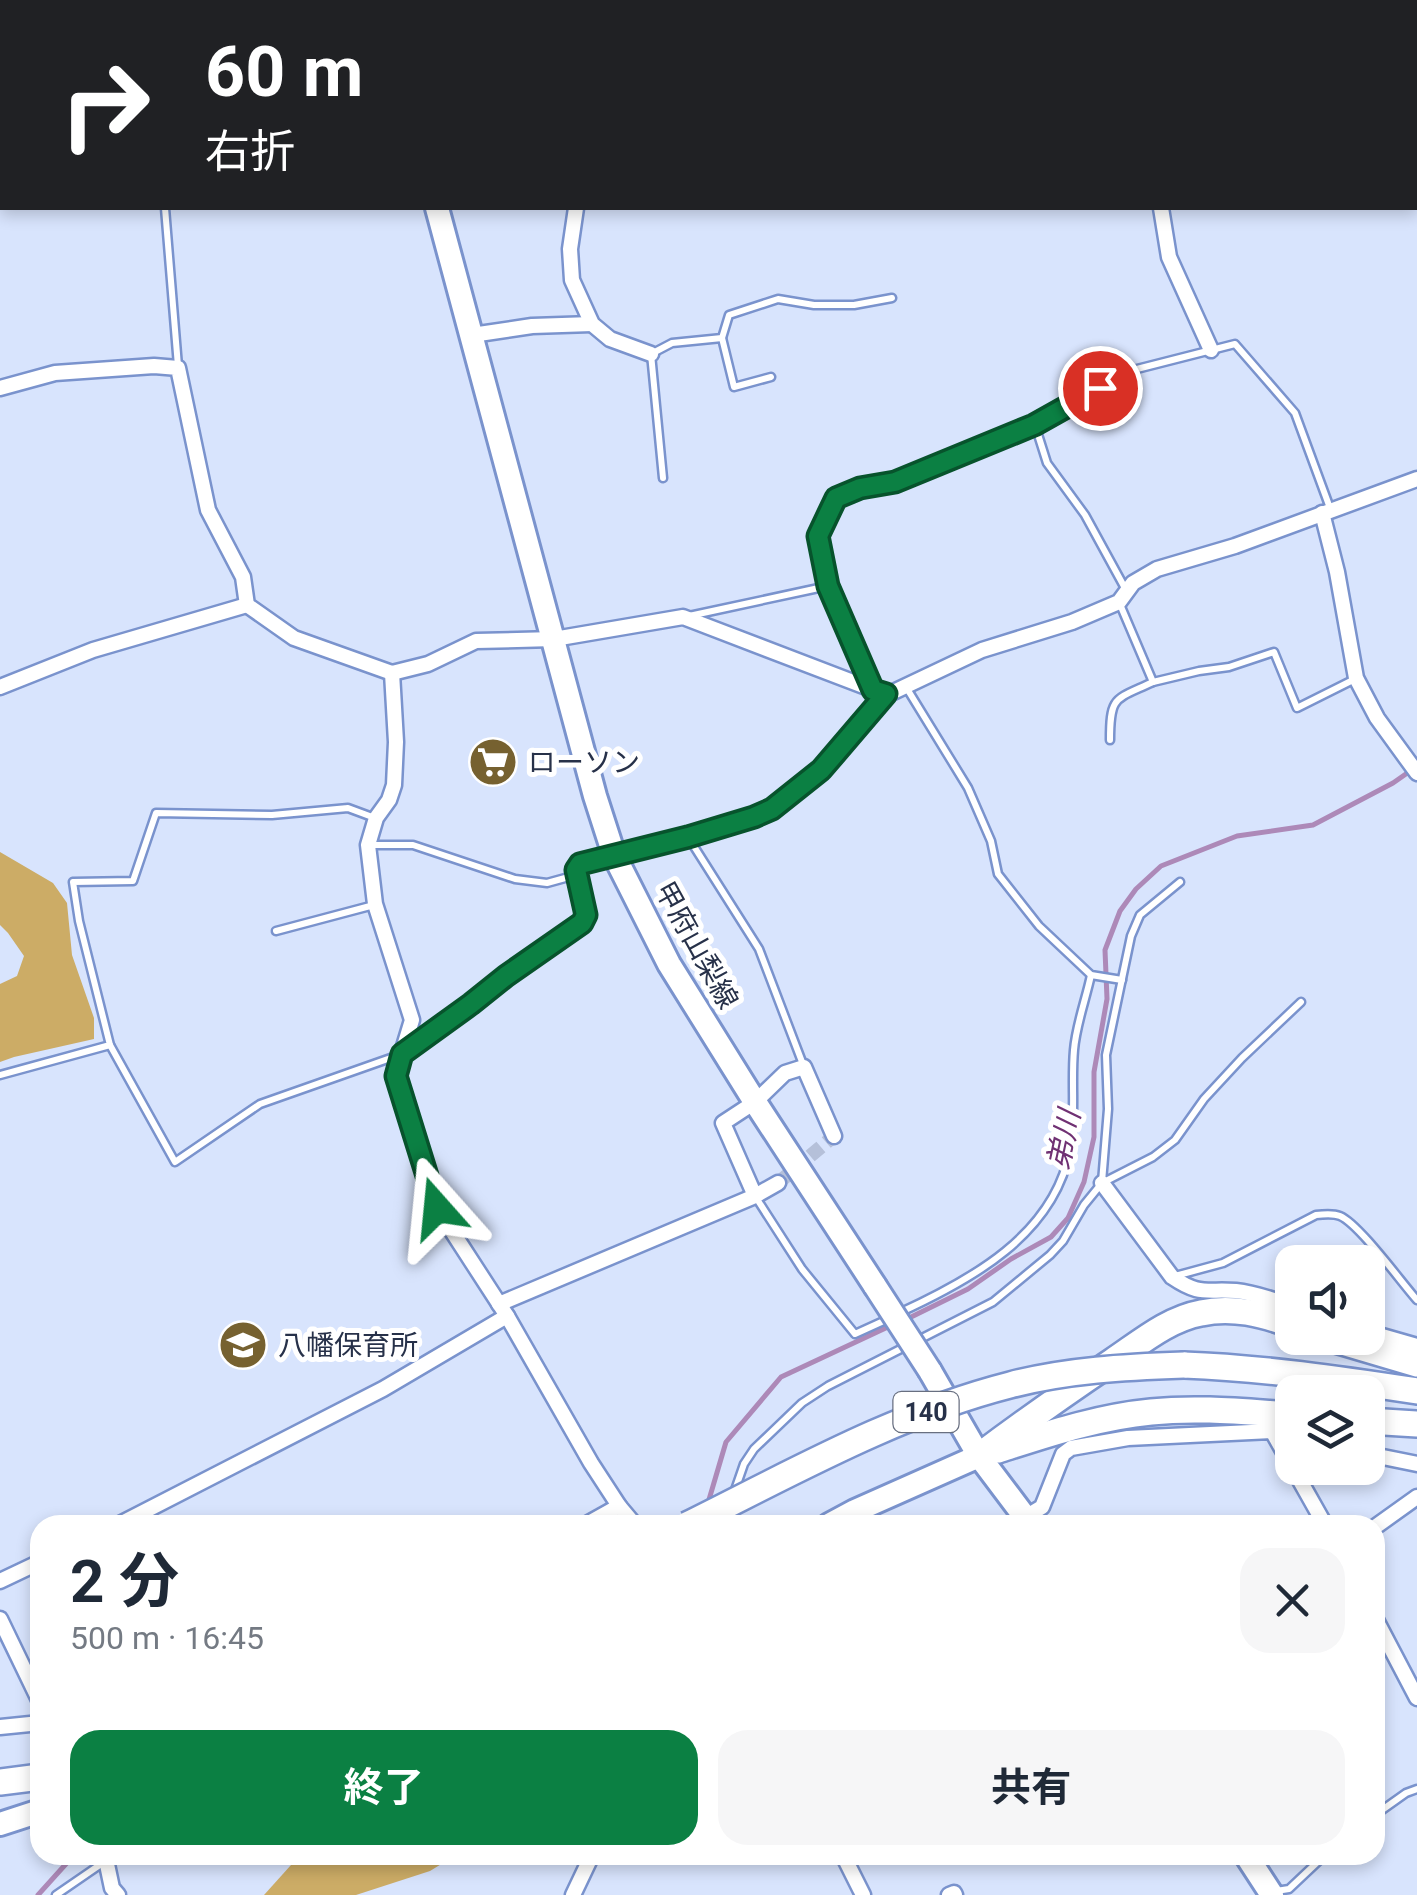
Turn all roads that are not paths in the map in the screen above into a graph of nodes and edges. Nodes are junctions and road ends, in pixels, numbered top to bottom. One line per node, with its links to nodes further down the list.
1 (166, 210): 11 (lane)
2 (439, 210): 7 (main road, 甲府山梨線)
3 (576, 210): 6 (street)
4 (1161, 210): 9 (street)
5 (892, 298): 8 (lane)
6 (592, 324): 7 (street); 10 (street)
7 (472, 335): 22 (main road, 甲府山梨線)
8 (722, 338): 10 (lane); 12 (lane)
9 (1210, 350): 14 (lane); 17 (lane)
10 (650, 354): 15 (lane)
11 (178, 368): 13 (street); 20 (street)
12 (771, 377)
13 (0, 388)
14 (1034, 425): 18 (lane); 19 (lane)
15 (663, 478)
16 (1417, 478): 17 (street)
17 (1326, 512): 19 (street); 24 (street)
18 (828, 586): 21 (lane); 28 (lane)
19 (1123, 597): 25 (lane); 26 (street)
20 (248, 604): 23 (street); 27 (street)
21 (683, 617): 22 (street); 28 (street)
22 (554, 640): 23 (street); 34 (main road, 甲府山梨線)
23 (392, 673): 31 (street)
24 (1356, 678): 25 (lane); 30 (street)
25 (1154, 682): 29 (lane)
26 (906, 686): 28 (street); 40 (lane)
27 (0, 688)
28 (880, 692): 32 (lane)
29 (1110, 740)
30 (1417, 774)
31 (376, 818): 33 (street); 43 (lane)
32 (688, 837): 34 (lane); 45 (lane)
33 (368, 846): 35 (lane); 37 (street)
34 (614, 855): 35 (street); 47 (main road, 甲府山梨線)
35 (577, 875): 38 (street)
36 (1180, 882): 41 (lane)
37 (375, 904): 39 (lane); 44 (street)
38 (582, 923): 44 (lane)
39 (276, 930)
40 (1091, 975): 41 (lane); 51 (lane)
41 (1122, 980): 50 (lane)
42 (1301, 1002): 50 (lane)
43 (110, 1045): 44 (lane); 46 (lane)
44 (402, 1054): 55 (street)
45 (804, 1067): 47 (street); 48 (street)
46 (0, 1075)
47 (755, 1102): 51 (street); 67 (main road, 甲府山梨線, bridge)
48 (834, 1136)
49 (778, 1183): 51 (street)
50 (1102, 1183): 52 (street); 72 (lane)
51 (755, 1196): 55 (street)
52 (1172, 1276): 53 (street); 54 (lane)
53 (1275, 1300)
54 (1417, 1300)
55 (503, 1310): 71 (street); 73 (street)
56 (1275, 1319): 67 (highway)
57 (1385, 1337): 58 (street)
58 (1417, 1346)
59 (1385, 1355): 60 (highway)
60 (1417, 1364)
61 (1417, 1391): 76 (highway, 140, bridge)
62 (1275, 1414): 67 (highway)
63 (1385, 1422): 64 (highway)
64 (1417, 1424)
65 (1272, 1432): 66 (street); 79 (street); 80 (street)
66 (1275, 1433)
67 (979, 1456): 77 (main road, 140); 78 (main road, 甲府山梨線)
68 (1385, 1457): 69 (street)
69 (1417, 1464)
70 (1417, 1496): 81 (street)
71 (619, 1506): 74 (street); 75 (street)
72 (729, 1510)
73 (137, 1515)
74 (603, 1515)
75 (627, 1515)
76 (707, 1515)
77 (848, 1515)
78 (1018, 1515)
79 (1032, 1515)
80 (1319, 1515)
81 (1385, 1519)
82 (30, 1566): 83 (street)
83 (0, 1580)
84 (0, 1619): 86 (street)
85 (1385, 1637): 87 (street)
86 (30, 1681)
87 (1417, 1698)
88 (30, 1724): 89 (street)
89 (0, 1727)
90 (30, 1778): 91 (highway)
91 (0, 1782)
92 (1417, 1790): 93 (lane)
93 (1385, 1808)
94 (30, 1814): 95 (main road)
95 (0, 1824)
96 (97, 1865): 103 (lane)
97 (107, 1865): 104 (street)
98 (588, 1865): 105 (street)
99 (849, 1865): 106 (street)
100 (1252, 1865): 102 (main road)
101 (1314, 1865): 102 (lane)
102 (1268, 1894)
103 (56, 1895)
104 (118, 1895)
105 (574, 1895)
106 (863, 1895)

